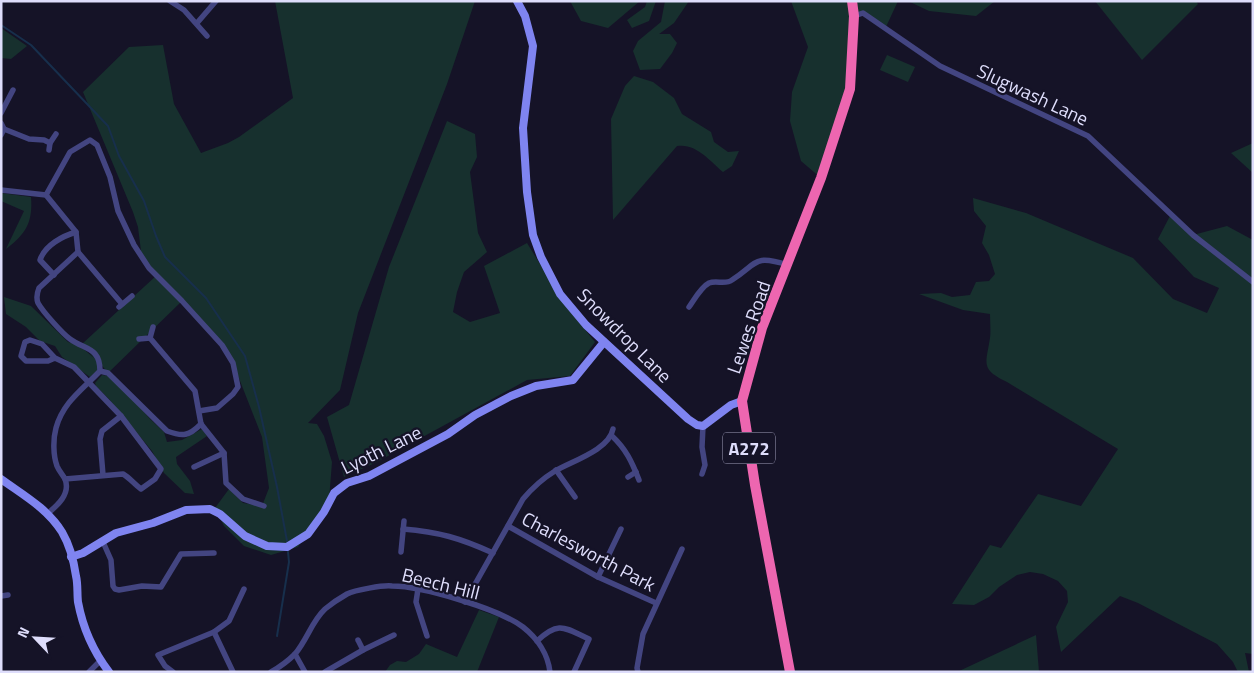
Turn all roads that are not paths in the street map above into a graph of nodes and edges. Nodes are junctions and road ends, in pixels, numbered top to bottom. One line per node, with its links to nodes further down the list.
1 (170, 1): 6 (street)
2 (216, 1): 6 (street)
3 (518, 1): 25 (street, Snowdrop Lane)
4 (852, 1): 5 (highway, Lewes Road / A272)
5 (854, 16): 17 (highway, Lewes Road / A272); 19 (street, Slugwash Lane)
6 (197, 23): 7 (street)
7 (207, 36)
8 (13, 90): 9 (street)
9 (1, 113)
10 (3, 126): 11 (street); 12 (street)
11 (56, 134)
12 (1, 135)
13 (1, 190): 14 (street)
14 (46, 195): 15 (street); 30 (street)
15 (76, 232): 16 (street); 18 (street)
16 (78, 252): 18 (street); 20 (street)
17 (788, 265): 21 (street); 29 (highway, Lewes Road / A272)
18 (54, 275): 27 (street)
19 (1253, 282)
20 (132, 296)
21 (689, 307)
22 (153, 327): 23 (street)
23 (150, 338): 24 (street); 30 (street)
24 (139, 339)
25 (604, 342): 33 (street, Snowdrop Lane); 51 (street, Lyoth Lane)
26 (56, 358): 26 (street); 28 (street)
27 (100, 371): 28 (street); 32 (street)
28 (89, 382): 31 (street); 42 (street)
29 (742, 400): 33 (street); 81 (highway, Lewes Road / A272)
30 (199, 411): 32 (street)
31 (122, 416): 39 (street); 39 (street)
32 (201, 424): 34 (street)
33 (703, 426): 38 (street)
34 (224, 453): 35 (street); 45 (street)
35 (194, 467)
36 (556, 470): 37 (street); 44 (street); 48 (street)
37 (636, 472): 40 (street); 43 (street)
38 (702, 474)
39 (103, 475): 42 (street)
40 (628, 477)
41 (1, 479): 46 (street)
42 (65, 480): 46 (street)
43 (638, 480)
44 (570, 495)
45 (264, 506)
46 (47, 514): 56 (street)
47 (404, 521): 49 (street)
48 (508, 526): 55 (street); 57 (street, Charlesworth Park)
49 (403, 529): 53 (street); 55 (street)
50 (621, 529): 57 (street)
51 (103, 542): 54 (street); 56 (street, Lyoth Lane)
52 (682, 549): 63 (street)
53 (401, 552)
54 (214, 553)
55 (493, 553): 62 (street)
56 (71, 557): 71 (street)
57 (598, 577): 63 (street, Charlesworth Park)
58 (244, 589): 64 (street)
59 (418, 589): 62 (street, Beech Hill); 66 (street); 70 (street, Beech Hill)
60 (8, 595): 61 (street)
61 (1, 596)
62 (465, 602): 68 (street, Beech Hill)
63 (656, 604): 80 (street)
64 (214, 632): 73 (street); 74 (street)
65 (394, 634): 69 (street)
66 (427, 636)
67 (358, 640): 69 (street)
68 (537, 641): 78 (street, Beech Hill); 79 (street)
69 (363, 650): 77 (street)
70 (295, 654): 75 (street, Beech Hill); 76 (street)
71 (105, 666): 72 (street)
72 (89, 672)
73 (173, 672)
74 (233, 672)
75 (270, 672)
76 (305, 672)
77 (325, 672)
78 (550, 672)
79 (574, 672)
80 (638, 672)
81 (790, 672)

